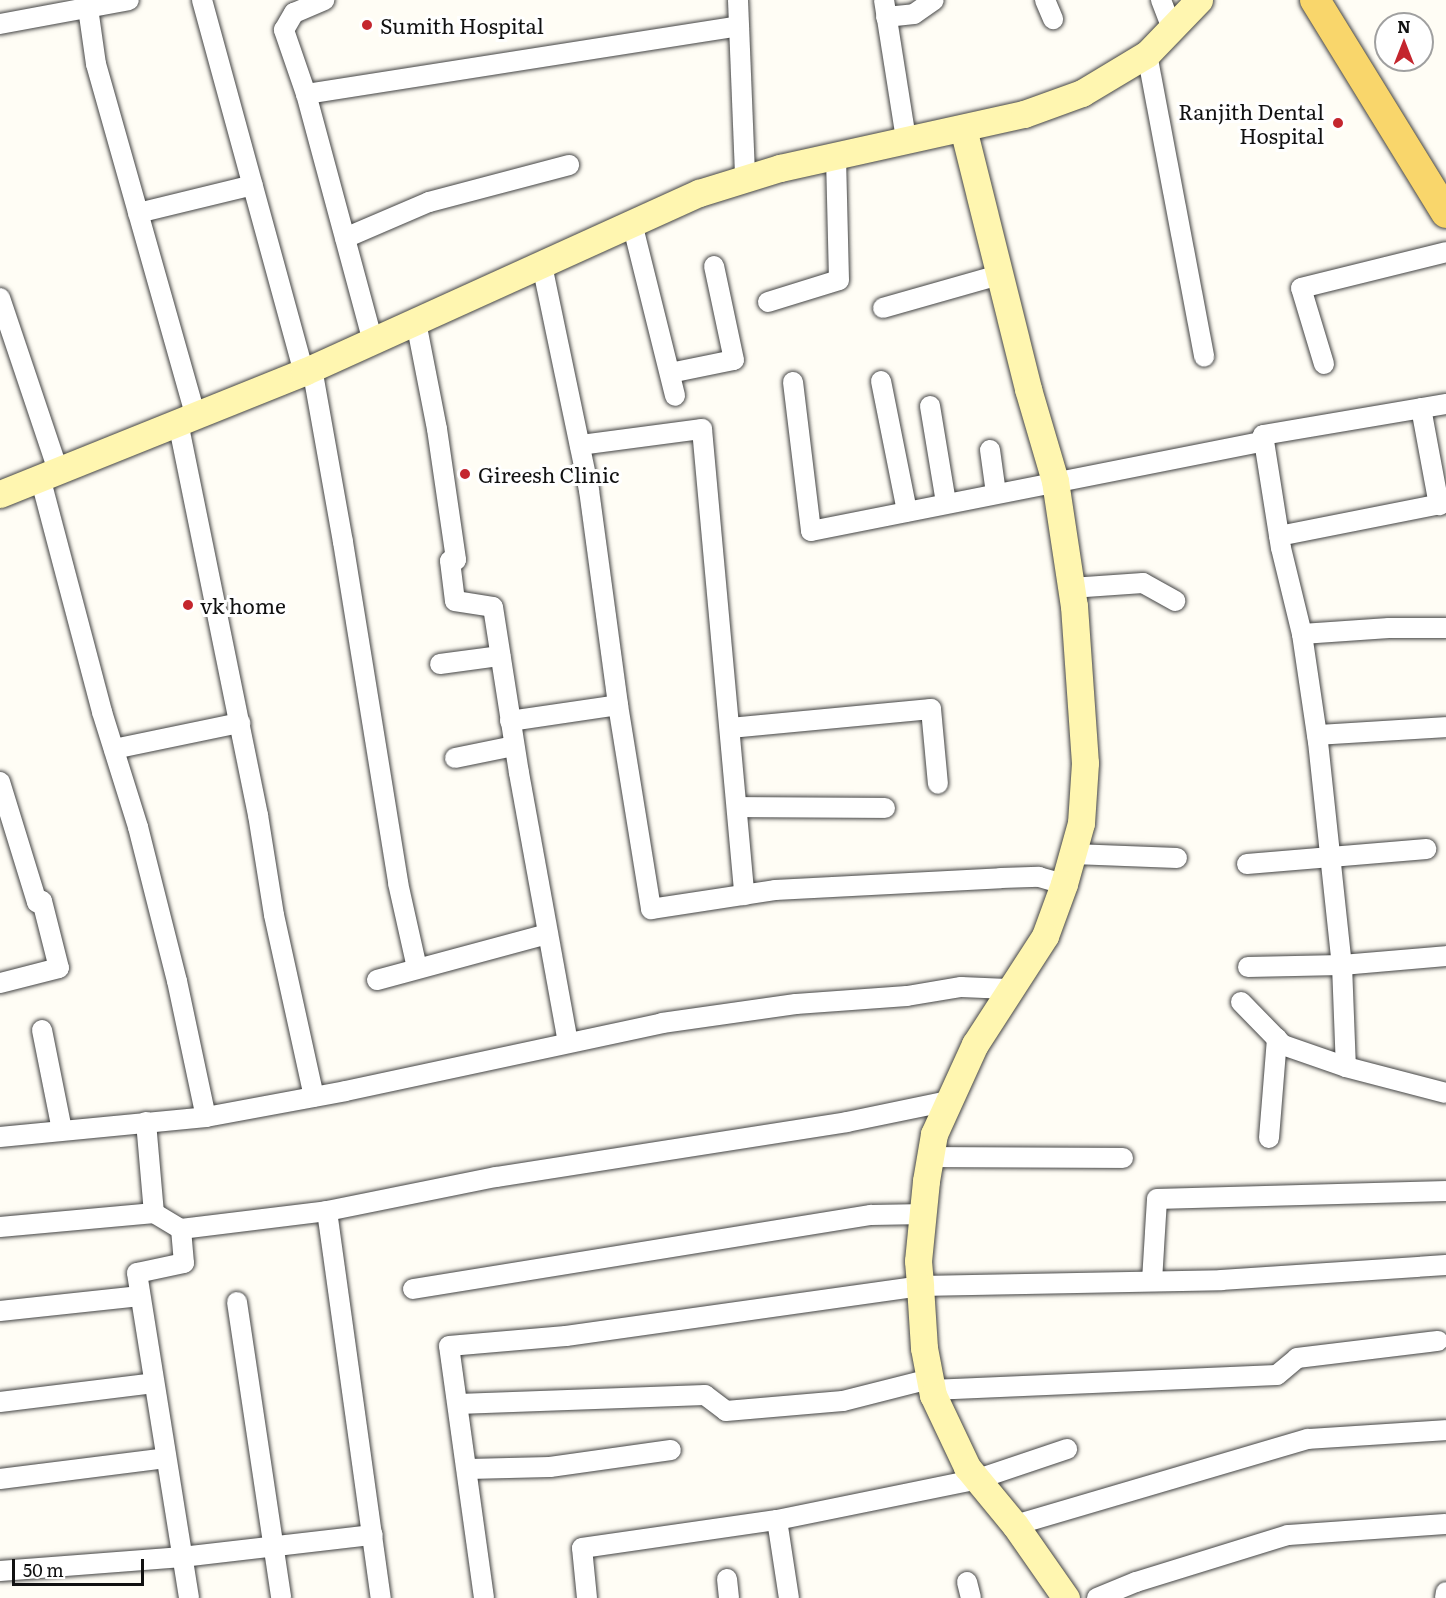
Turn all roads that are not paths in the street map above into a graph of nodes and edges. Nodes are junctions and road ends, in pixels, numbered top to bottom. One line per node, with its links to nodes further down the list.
1 (129, 0): 10 (street)
2 (202, 0): 23 (street)
3 (324, 0): 17 (street)
4 (738, 0): 14 (street)
5 (934, 0): 11 (street)
6 (1045, 0): 12 (street)
7 (1161, 0): 15 (street)
8 (1200, 0): 15 (street)
9 (1316, 0): 25 (main road)
10 (88, 8): 13 (street); 24 (street)
11 (885, 9): 19 (street)
12 (1053, 19)
13 (0, 24)
14 (739, 26): 17 (street); 22 (street)
15 (1172, 28): 16 (street)
16 (1147, 54): 18 (street); 37 (street)
17 (306, 94): 27 (street)
18 (963, 128): 19 (street); 31 (street)
19 (906, 139): 20 (street)
20 (836, 155): 22 (street); 33 (street)
21 (569, 165): 27 (street)
22 (746, 178): 26 (street)
23 (253, 185): 24 (street); 39 (street)
24 (138, 213): 47 (street)
25 (1446, 213)
26 (632, 223): 29 (street); 40 (street)
27 (345, 238): 36 (street)
28 (1446, 252): 38 (street)
29 (542, 265): 35 (street); 49 (street)
30 (714, 266): 40 (street)
31 (999, 275): 34 (street); 52 (street)
32 (0, 298): 51 (street)
33 (768, 302)
34 (883, 308)
35 (416, 322): 36 (street); 63 (street)
36 (373, 342): 39 (street)
37 (1204, 357)
38 (1324, 364)
39 (308, 370): 47 (street); 89 (street)
40 (670, 373): 43 (street)
41 (881, 381): 57 (street)
42 (793, 382): 57 (street)
43 (675, 396)
44 (1446, 404): 46 (street)
45 (930, 406): 55 (street)
46 (1420, 408): 48 (street); 56 (street)
47 (187, 418): 51 (street); 67 (street)
48 (1264, 441): 52 (street); 58 (street)
49 (580, 445): 65 (street); 69 (street)
50 (990, 450): 53 (street)
51 (49, 474): 54 (street); 72 (street)
52 (1055, 481): 53 (street); 59 (street)
53 (996, 493): 55 (street)
54 (0, 494)
55 (946, 503): 57 (street)
56 (1442, 504): 58 (street)
57 (907, 511)
58 (1279, 536): 62 (street)
59 (1071, 588): 60 (street); 79 (street)
60 (1174, 601)
61 (1446, 628): 62 (street)
62 (1302, 634): 70 (street)
63 (500, 656): 64 (street); 66 (street)
64 (440, 664)
65 (618, 705): 66 (street); 84 (street)
66 (510, 721): 71 (street)
67 (240, 723): 72 (street); 99 (street)
68 (1446, 727): 70 (street)
69 (730, 728): 75 (street); 76 (street)
70 (1317, 735): 81 (street)
71 (514, 746): 73 (street); 85 (street)
72 (114, 748): 101 (street)
73 (455, 758)
74 (0, 782): 91 (street)
75 (938, 784)
76 (737, 807): 77 (street); 84 (street)
77 (885, 808)
78 (1426, 849): 81 (street)
79 (1073, 854): 80 (street); 83 (street)
80 (1177, 858)
81 (1331, 858): 82 (street); 87 (street)
82 (1247, 864)
83 (1064, 884): 84 (street); 92 (street)
84 (744, 895)
85 (548, 934): 89 (street); 96 (street)
86 (1446, 956): 87 (street)
87 (1342, 965): 88 (street); 97 (street)
88 (1248, 967)
89 (417, 968): 90 (street)
90 (377, 980)
91 (0, 983)
92 (1008, 989): 96 (street); 100 (street)
93 (1241, 1002): 95 (street)
94 (42, 1030): 103 (street)
95 (1276, 1038): 97 (street); 105 (street)
96 (568, 1042): 99 (street)
97 (1346, 1067): 98 (street)
98 (1446, 1093)
99 (314, 1097): 101 (street)
100 (948, 1101): 106 (street); 109 (street)
101 (206, 1117): 102 (street)
102 (146, 1122): 103 (street); 110 (street)
103 (62, 1130): 104 (street)
104 (0, 1137)
105 (1269, 1138)
106 (930, 1156): 107 (street); 111 (street)
107 (1123, 1158)
108 (1446, 1191): 115 (street)
109 (327, 1211): 113 (street); 136 (street)
110 (154, 1213): 112 (street); 113 (street)
111 (923, 1214): 116 (street); 117 (street)
112 (0, 1227)
113 (181, 1229): 118 (street)
114 (1446, 1265): 115 (street)
115 (1152, 1281): 116 (street)
116 (920, 1286): 123 (street); 125 (street)
117 (413, 1289)
118 (140, 1296): 120 (street); 122 (street)
119 (237, 1302): 137 (street)
120 (0, 1311)
121 (1438, 1341): 123 (street)
122 (154, 1383): 124 (street); 129 (street)
123 (930, 1384): 125 (street); 132 (street)
124 (0, 1402)
125 (458, 1404): 130 (street)
126 (1446, 1430): 135 (street)
127 (1067, 1449): 132 (street)
128 (671, 1450): 130 (street)
129 (166, 1458): 131 (street); 138 (street)
130 (468, 1469): 144 (street)
131 (0, 1479)
132 (978, 1479): 133 (street); 135 (street)
133 (777, 1520): 145 (street); 146 (street)
134 (1446, 1524): 148 (street)
135 (1015, 1525): 147 (street)
136 (373, 1534): 137 (street); 143 (street)
137 (275, 1547): 138 (street); 142 (street)
138 (182, 1557): 139 (street); 141 (street)
139 (0, 1571)
140 (1446, 1592): 149 (street)
141 (189, 1598)
142 (281, 1598)
143 (381, 1598)
144 (484, 1598)
145 (587, 1598)
146 (789, 1598)
147 (1066, 1598)
148 (1097, 1598)
149 (1445, 1598)

